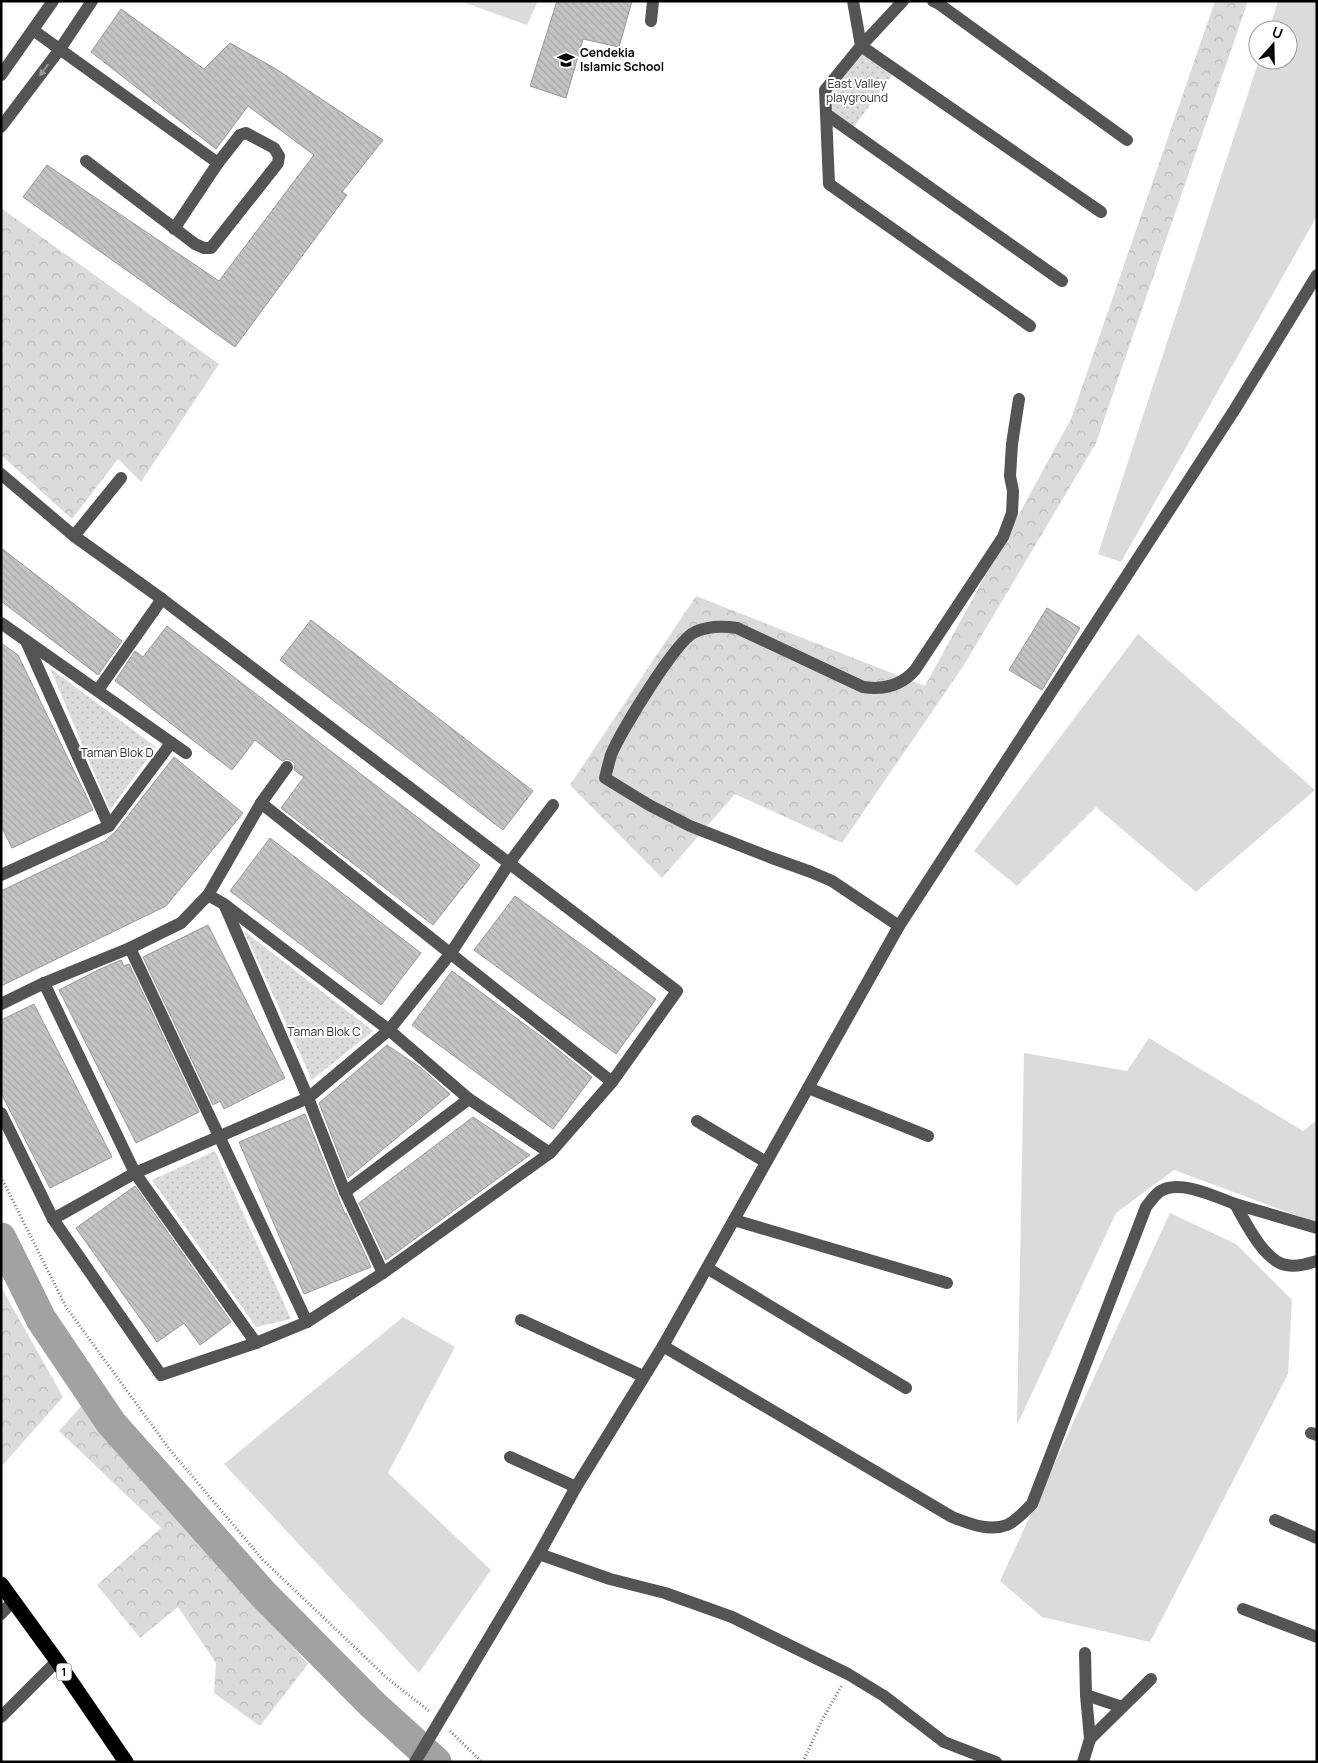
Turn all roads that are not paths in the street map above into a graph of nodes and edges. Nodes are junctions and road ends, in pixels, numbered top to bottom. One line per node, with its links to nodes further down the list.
1 (53, 1): 8 (street)
2 (92, 1): 10 (street)
3 (653, 1): 7 (street)
4 (853, 1): 9 (street)
5 (903, 1): 9 (street)
6 (933, 1): 14 (street)
7 (651, 21)
8 (33, 30): 10 (street); 11 (street)
9 (861, 46): 12 (street); 17 (street)
10 (60, 49): 13 (street, one-way to 13); 16 (street)
11 (1, 75)
12 (826, 114): 20 (street); 21 (street)
13 (1, 126)
14 (1127, 140)
15 (86, 161): 18 (street)
16 (218, 163): 18 (street); 18 (street)
17 (1100, 212)
18 (174, 229)
19 (1317, 276): 40 (street)
20 (1062, 280)
21 (1030, 326)
22 (1019, 399): 40 (street)
23 (1, 474): 25 (street)
24 (121, 478): 25 (street)
25 (74, 536): 26 (street)
26 (162, 599): 29 (street); 36 (street)
27 (1, 623): 28 (street)
28 (26, 640): 29 (street); 35 (street)
29 (98, 690): 30 (street)
30 (171, 743): 31 (street); 35 (street)
31 (186, 753)
32 (287, 767): 33 (street)
33 (261, 803): 38 (street); 42 (street)
34 (553, 805): 36 (street)
35 (109, 826): 37 (street)
36 (510, 862): 42 (street); 46 (street)
37 (3, 871)
38 (208, 895): 39 (street); 41 (street)
39 (224, 904): 45 (street); 48 (street)
40 (899, 926): 47 (street)
41 (130, 948): 43 (street); 52 (street)
42 (450, 953): 45 (street); 46 (street)
43 (44, 983): 44 (street); 56 (street)
44 (1, 1004)
45 (389, 1030): 48 (street); 49 (street)
46 (612, 1082): 54 (street)
47 (808, 1088): 53 (street); 55 (street)
48 (308, 1098): 52 (street); 57 (street)
49 (469, 1099): 54 (street); 57 (street)
50 (1, 1112): 59 (street)
51 (697, 1121): 55 (street)
52 (220, 1135): 56 (street); 67 (street)
53 (928, 1136)
54 (550, 1153): 64 (street)
55 (766, 1162): 60 (street)
56 (135, 1173): 59 (street); 68 (street)
57 (345, 1192): 64 (street)
58 (1235, 1204): 61 (street); 62 (street); 69 (street)
59 (53, 1219): 68 (street)
60 (734, 1220): 63 (street); 65 (street)
61 (1317, 1228)
62 (1317, 1261)
63 (707, 1268): 69 (street); 71 (street)
64 (383, 1273): 67 (street)
65 (947, 1283)
66 (521, 1320): 70 (street)
67 (307, 1322): 68 (street)
68 (256, 1343)
69 (663, 1346): 70 (street)
70 (643, 1376): 73 (street)
71 (906, 1388)
72 (510, 1457): 73 (street)
73 (576, 1487): 76 (street)
74 (1275, 1520): 75 (street)
75 (1317, 1538)
76 (540, 1554): 90 (street); 91 (street)
77 (1, 1584): 78 (highway, 1)
78 (14, 1600): 80 (street); 83 (highway, 1)
79 (1243, 1609): 81 (street)
80 (1, 1614)
81 (1317, 1637)
82 (1085, 1652): 85 (street)
83 (57, 1661): 87 (street); 89 (highway, 1)
84 (1151, 1679): 86 (street)
85 (1086, 1695): 86 (street); 88 (street)
86 (1122, 1707): 88 (street)
87 (1, 1718)
88 (1090, 1739): 92 (street)
89 (126, 1762)
90 (415, 1762)
91 (996, 1762)
92 (1083, 1762)

